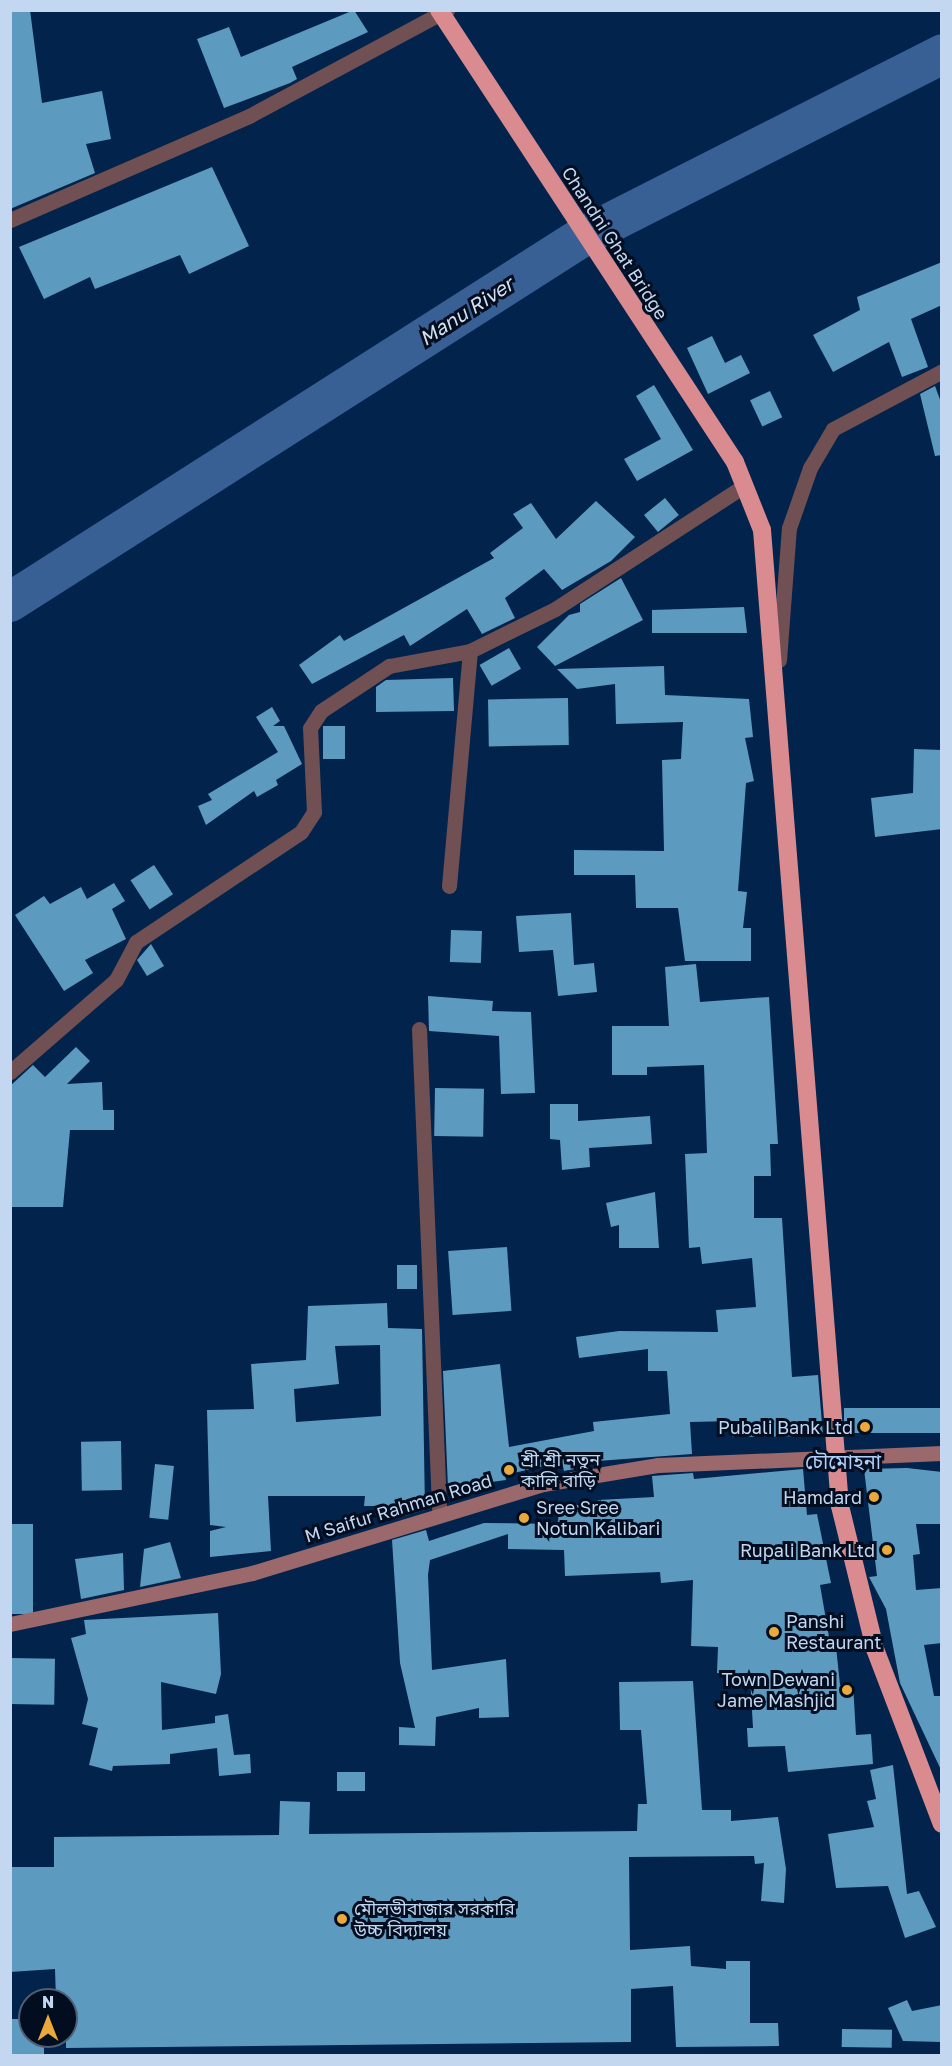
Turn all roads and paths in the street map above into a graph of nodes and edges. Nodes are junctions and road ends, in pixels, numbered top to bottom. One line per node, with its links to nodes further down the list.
1 (442, 11): 2 (street); 4 (highway, Chandni Ghat Bridge)
2 (10, 220)
3 (942, 371): 6 (street)
4 (744, 486): 5 (street); 6 (highway, Chandni Ghat Bridge)
5 (470, 651): 7 (street); 9 (street)
6 (776, 696): 11 (highway, Chandni Ghat Bridge)
7 (448, 886)
8 (419, 1029): 12 (street)
9 (10, 1072)
10 (942, 1454): 11 (main road, M Saifur Rahman Road)
11 (837, 1456): 12 (main road, M Saifur Rahman Road); 14 (highway, Chandni Ghat Bridge)
12 (439, 1515): 13 (main road, M Saifur Rahman Road)
13 (10, 1624)
14 (942, 1824)

